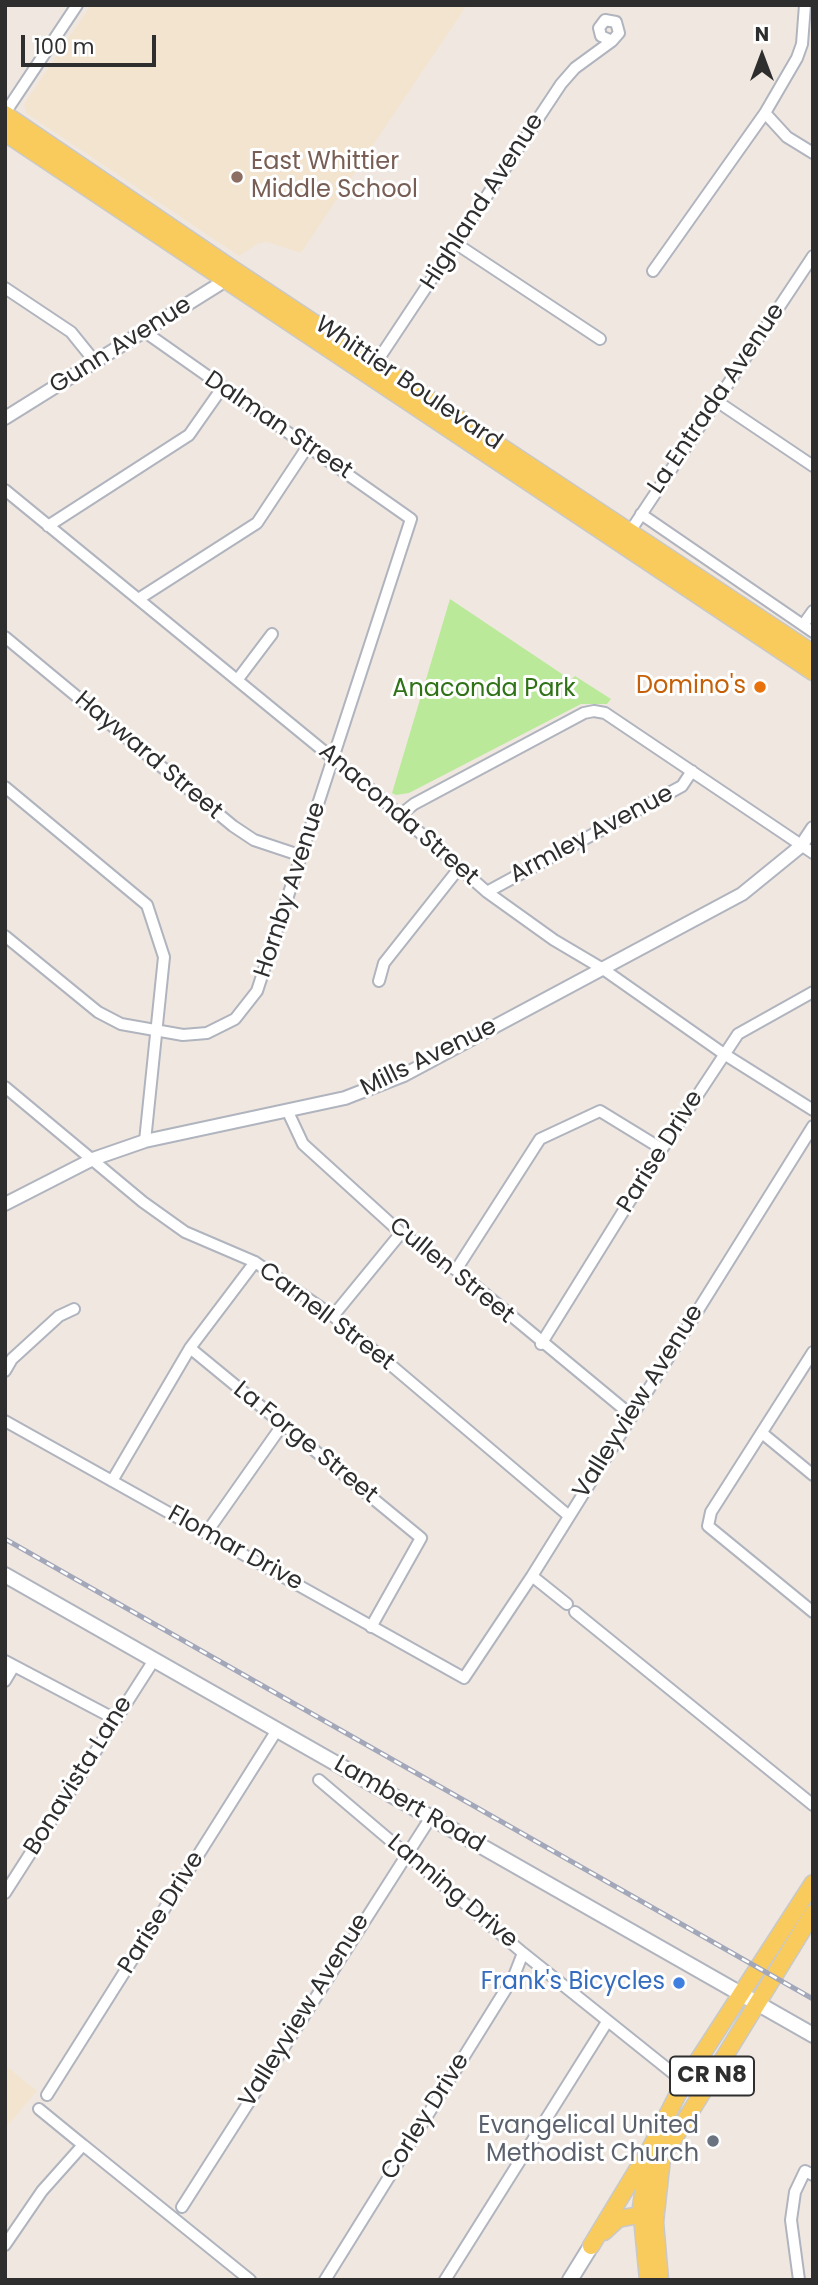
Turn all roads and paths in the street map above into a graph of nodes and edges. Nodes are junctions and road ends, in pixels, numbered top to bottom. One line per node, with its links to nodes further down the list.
1 (77, 5): 4 (street)
2 (805, 5): 5 (street)
3 (612, 41): 8 (street, Highland Avenue)
4 (5, 113): 11 (main road, Whittier Boulevard)
5 (765, 113): 7 (street); 10 (street)
6 (5, 133): 11 (main road, Whittier Boulevard)
7 (813, 153)
8 (455, 243): 14 (street); 16 (street, Highland Avenue)
9 (813, 256): 18 (street, La Entrada Avenue)
10 (653, 271)
11 (228, 274): 13 (street, Gunn Avenue); 16 (main road, Whittier Boulevard)
12 (5, 288): 15 (street)
13 (145, 332): 15 (street, Gunn Avenue); 17 (street, Dalman Street)
14 (600, 339)
15 (96, 363): 19 (street, Gunn Avenue)
16 (372, 370): 26 (main road, Whittier Boulevard)
17 (222, 388): 20 (street, Dalman Street); 25 (street)
18 (715, 400): 21 (street); 23 (street, La Entrada Avenue)
19 (5, 418)
20 (308, 446): 24 (street, Dalman Street); 27 (street)
21 (813, 466)
22 (5, 490): 25 (street, Anaconda Street)
23 (640, 514): 26 (street, La Entrada Avenue); 29 (street)
24 (411, 519): 35 (street, Hornby Avenue)
25 (48, 526): 27 (street, Anaconda Street)
26 (626, 537): 32 (main road, Whittier Boulevard); 33 (main road, Whittier Boulevard)
27 (140, 598): 34 (street, Anaconda Street)
28 (813, 611): 29 (street)
29 (808, 628)
30 (272, 634): 34 (street)
31 (5, 637): 42 (street, Hayward Street)
32 (813, 653)
33 (813, 672)
34 (238, 679): 35 (street, Anaconda Street)
35 (335, 760): 38 (street, Anaconda Street); 42 (street, Hornby Avenue)
36 (692, 771): 38 (street); 40 (street); 44 (street, Armley Avenue)
37 (5, 787): 49 (street)
38 (400, 815): 43 (street, Anaconda Street)
39 (813, 828): 40 (street, Mills Avenue)
40 (801, 845): 41 (street); 46 (street, Mills Avenue)
41 (813, 853)
42 (302, 856): 49 (street, Hornby Avenue)
43 (460, 867): 44 (street, Anaconda Street); 47 (street)
44 (487, 892): 46 (street, Anaconda Street)
45 (5, 936): 49 (street)
46 (603, 969): 50 (street, Anaconda Street); 53 (street, Mills Avenue)
47 (379, 981)
48 (813, 992): 50 (street, Parise Drive)
49 (158, 1033): 55 (street)
50 (724, 1054): 52 (street, Anaconda Street); 56 (street, Parise Drive)
51 (5, 1087): 57 (street, Carnell Street)
52 (813, 1110)
53 (288, 1112): 55 (street, Mills Avenue); 59 (street, Cullen Street)
54 (813, 1126): 68 (street, Valleyview Avenue)
55 (145, 1141): 57 (street, Mills Avenue)
56 (662, 1149): 61 (street); 64 (street, Parise Drive)
57 (93, 1159): 58 (street, Mills Avenue); 60 (street, Carnell Street)
58 (5, 1204)
59 (401, 1233): 61 (street, Cullen Street); 63 (street)
60 (256, 1262): 63 (street, Carnell Street); 65 (street)
61 (456, 1270): 64 (street, Cullen Street)
62 (74, 1309): 67 (street)
63 (333, 1316): 74 (street, Carnell Street)
64 (541, 1344): 68 (street, Cullen Street)
65 (190, 1348): 70 (street, La Forge Street); 73 (street)
66 (813, 1352): 71 (street)
67 (5, 1371)
68 (631, 1415): 74 (street, Valleyview Avenue)
69 (5, 1421): 73 (street, Flomar Drive)
70 (283, 1424): 75 (street); 79 (street, La Forge Street)
71 (762, 1433): 72 (street); 78 (street)
72 (813, 1475)
73 (112, 1481): 75 (street, Flomar Drive)
74 (569, 1516): 77 (street, Valleyview Avenue)
75 (207, 1532): 79 (street, Flomar Drive)
76 (5, 1575): 80 (main road, Lambert Road)
77 (532, 1576): 82 (street, Valleyview Avenue); 87 (street)
78 (813, 1612)
79 (371, 1627): 82 (street, Flomar Drive)
80 (154, 1660): 84 (street, Bonavista Lane); 85 (main road, Lambert Road)
81 (10, 1664): 83 (street); 84 (street)
82 (464, 1678)
83 (5, 1681)
84 (114, 1719): 91 (street, Bonavista Lane)
85 (277, 1730): 88 (main road, Lambert Road); 99 (street, Parise Drive)
86 (319, 1780): 89 (street, Lanning Drive)
87 (813, 1805)
88 (431, 1817): 89 (street, Valleyview Avenue); 94 (main road, Lambert Road)
89 (405, 1853): 93 (street, Lanning Drive); 104 (street, Valleyview Avenue)
90 (813, 1883): 94 (main road, CR N8)
91 (5, 1893)
92 (813, 1913): 95 (main road, CR N8)
93 (523, 1953): 96 (street, Lanning Drive); 109 (street, Corley Drive)
94 (740, 1993): 95 (main road, Lambert Road); 98 (main road, CR N8)
95 (759, 2004): 97 (main road, Lambert Road); 102 (main road, CR N8)
96 (607, 2022): 98 (street, Lanning Drive); 110 (street)
97 (813, 2035)
98 (684, 2082): 102 (main road, CR N8)
99 (47, 2095)
100 (38, 2109): 101 (street)
101 (83, 2145): 106 (street); 108 (street)
102 (657, 2153): 105 (main road, CR N8); 107 (main road)
103 (809, 2173): 114 (street)
104 (181, 2207)
105 (649, 2213): 107 (main road); 112 (main road, CR N8); 113 (main road, CR N8)
106 (5, 2245)
107 (591, 2246): 111 (main road)
108 (250, 2280)
109 (326, 2280)
110 (445, 2280)
111 (570, 2280)
112 (648, 2280)
113 (660, 2280)
114 (799, 2280)

